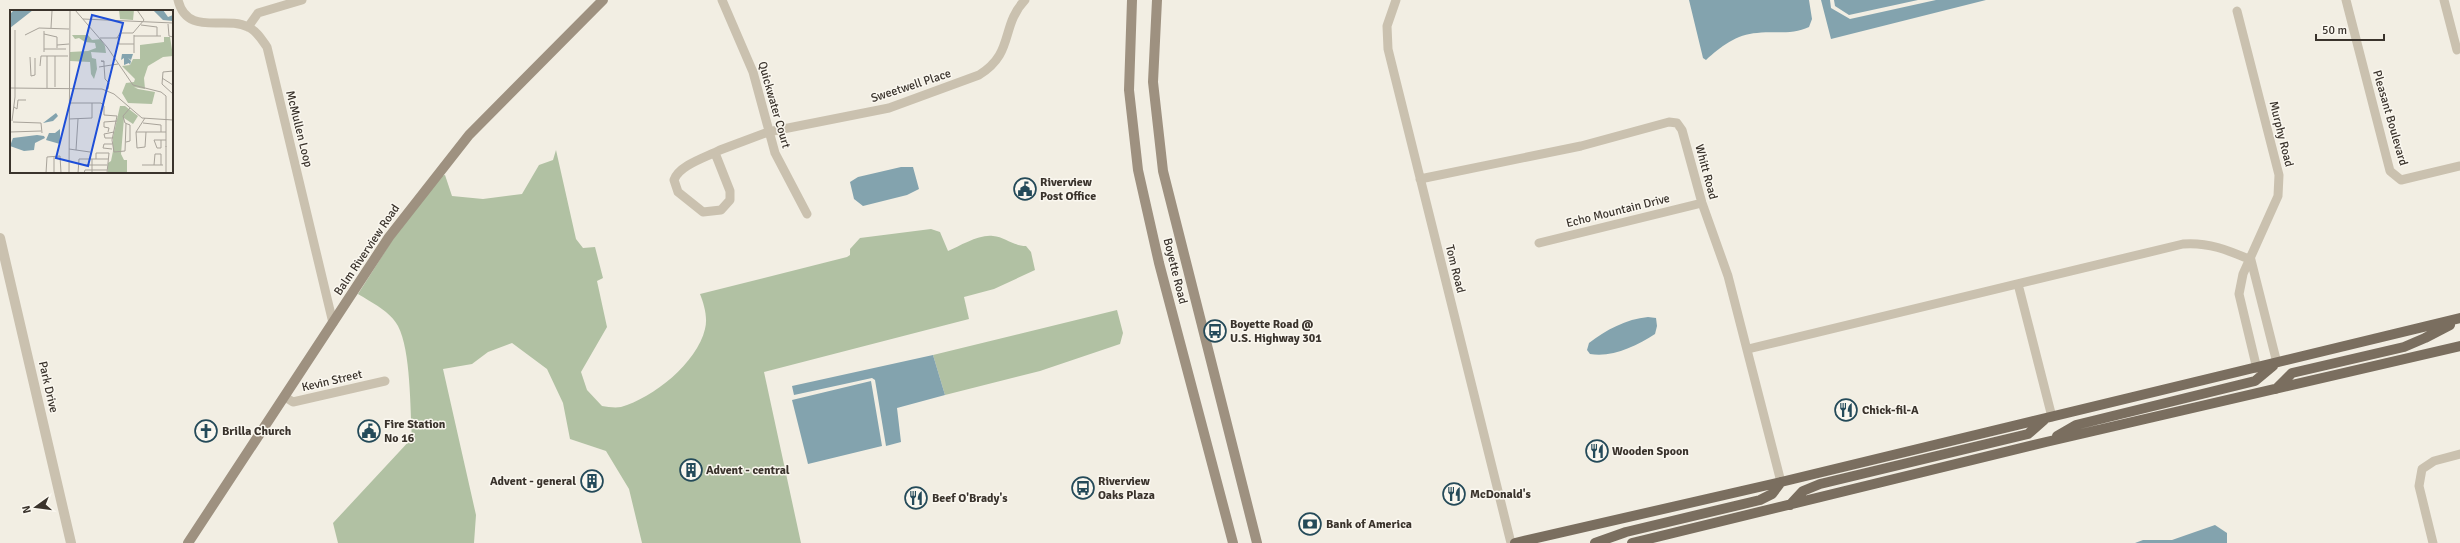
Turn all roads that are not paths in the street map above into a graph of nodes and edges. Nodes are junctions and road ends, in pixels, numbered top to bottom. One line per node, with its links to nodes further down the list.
1 (178, 0): 12 (street)
2 (302, 0): 12 (street)
3 (603, 0): 25 (main road, Balm Riverview Road)
4 (722, 0): 14 (street, Quickwater Court)
5 (1025, 0): 14 (street, Sweetwell Place)
6 (1132, 0): 40 (main road, Boyette Road)
7 (1157, 0): 41 (main road, Boyette Road)
8 (1396, 0): 17 (street, Tom Road)
9 (2346, 0): 16 (street, Pleasant Boulevard)
10 (2444, 0): 13 (street)
11 (2237, 11): 22 (street, Murphy Road)
12 (248, 26): 25 (street, McMullen Loop)
13 (2457, 50)
14 (768, 132): 15 (street, Sweetwell Place); 19 (street, Quickwater Court)
15 (715, 153): 15 (street, Sweetwell Place)
16 (2460, 166)
17 (1420, 179): 18 (street, Whitt Road); 42 (street, Tom Road)
18 (1702, 203): 21 (street, Echo Mountain Drive); 27 (street, Whitt Road)
19 (807, 214)
20 (0, 238): 38 (street, Park Drive)
21 (1539, 242)
22 (2251, 260): 23 (street); 28 (street); 29 (street, Murphy Road)
23 (2018, 284): 27 (street); 33 (street)
24 (2460, 318): 28 (main road); 31 (main road)
25 (333, 323): 32 (main road, Balm Riverview Road)
26 (2460, 346): 31 (main road)
27 (1748, 349): 36 (street, Whitt Road)
28 (2277, 363): 29 (main road); 34 (main road)
29 (2257, 369): 33 (main road)
30 (385, 381): 32 (street, Kevin Street)
31 (2276, 389): 34 (main road)
32 (285, 397): 39 (main road, Balm Riverview Road)
33 (2049, 418): 36 (main road); 37 (main road)
34 (2046, 442): 37 (main road)
35 (2460, 454): 46 (street)
36 (1782, 482): 43 (main road); 44 (main road)
37 (1790, 505): 45 (main road)
38 (71, 543)
39 (188, 543)
40 (1233, 543)
41 (1257, 543)
42 (1511, 543)
43 (1515, 543)
44 (1595, 543)
45 (1632, 543)
46 (2433, 543)

